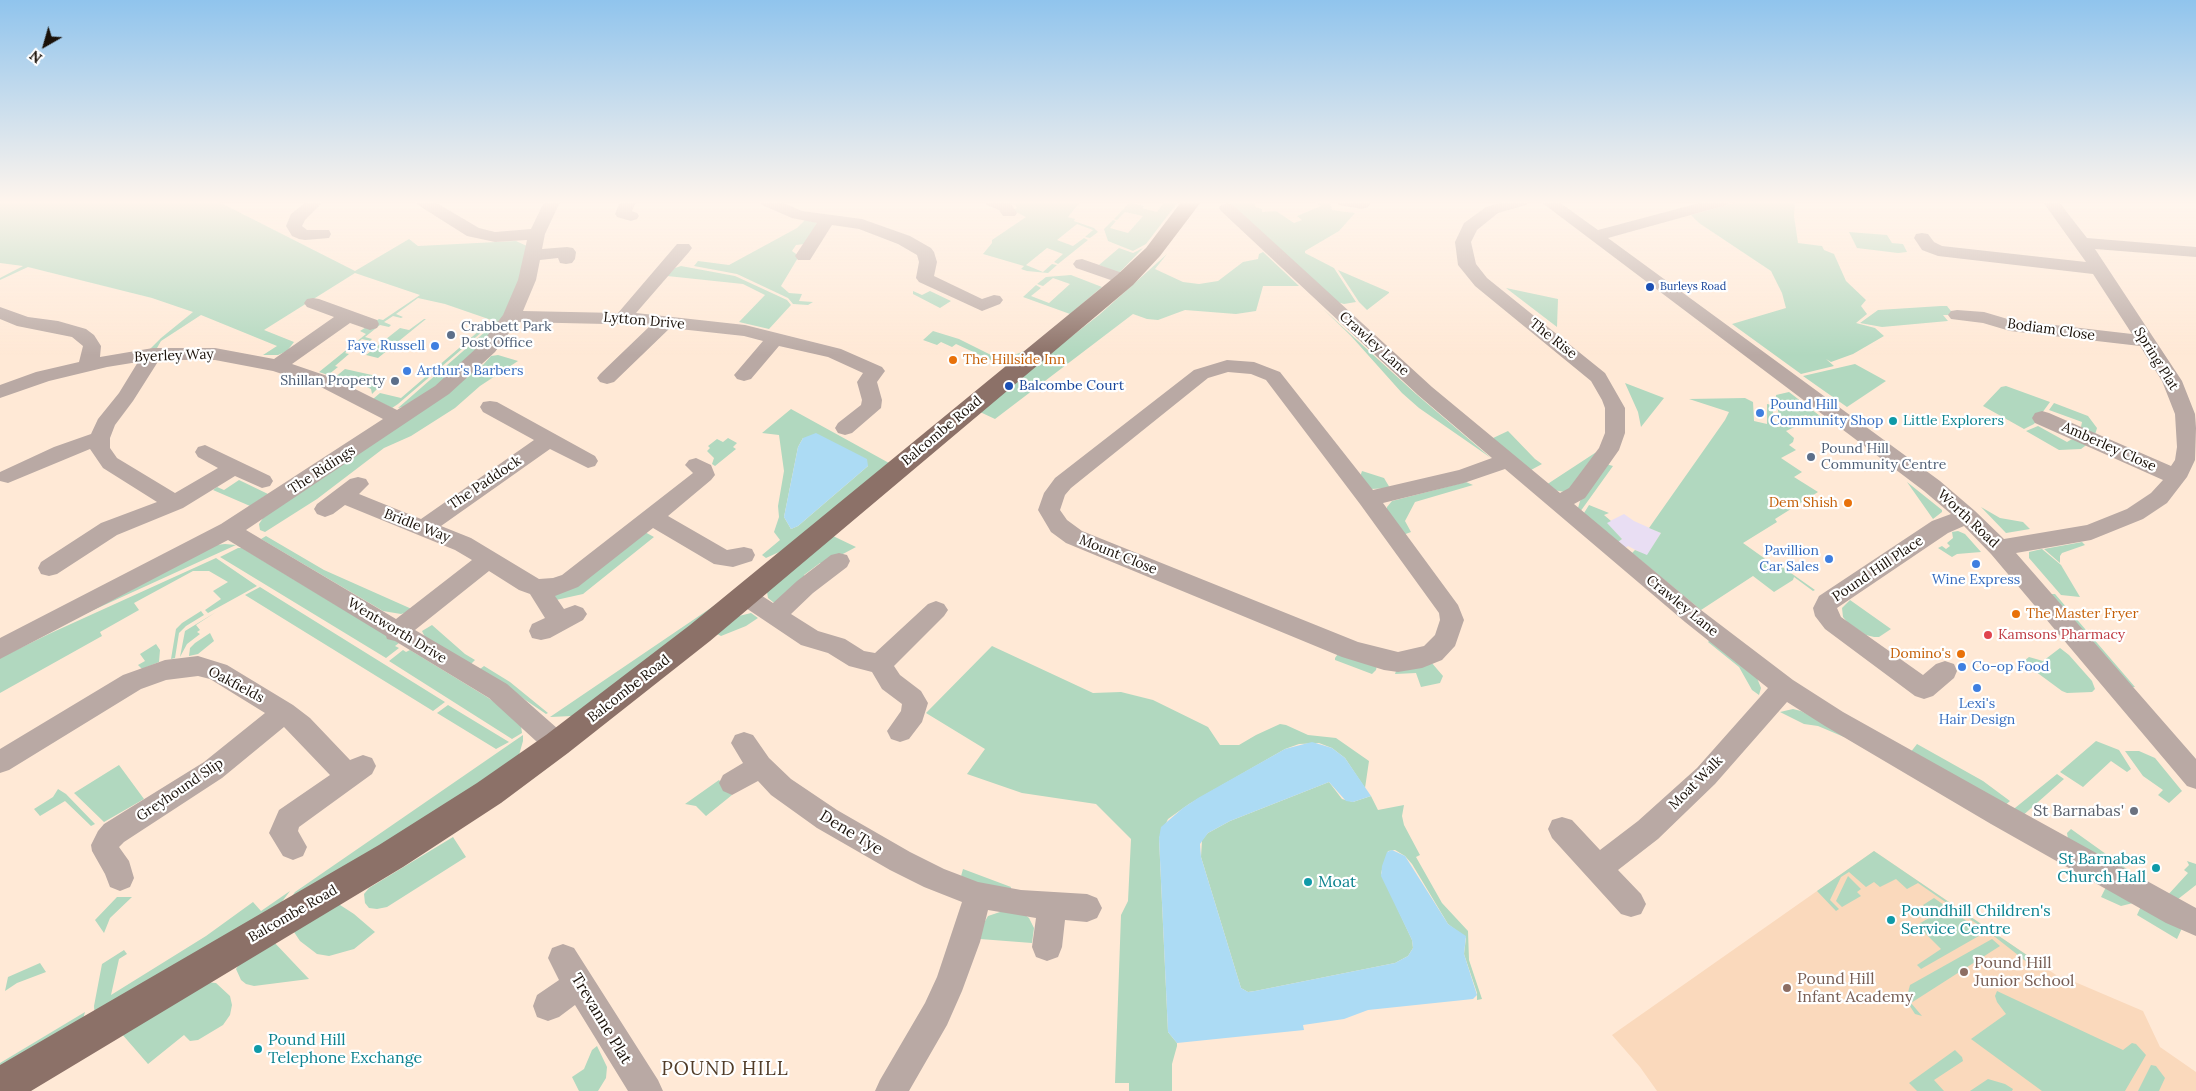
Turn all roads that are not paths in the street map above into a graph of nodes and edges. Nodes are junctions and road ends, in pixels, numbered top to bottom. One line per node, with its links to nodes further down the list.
1 (557, 253): 10 (street)
2 (806, 253): 12 (street)
3 (924, 253): 16 (street)
4 (1152, 253): 15 (main road, Balcombe Road)
5 (1271, 253): 43 (street, Crawley Lane)
6 (1465, 253): 53 (street, The Rise)
7 (1619, 253): 54 (street, Worth Road)
8 (1950, 253): 14 (street)
9 (2088, 253): 14 (street, Spring Plat)
10 (533, 255): 21 (street, The Ridings)
11 (684, 255): 22 (street)
12 (804, 256)
13 (1082, 264): 15 (street)
14 (2099, 269): 26 (street, Spring Plat)
15 (1125, 280): 64 (main road, Balcombe Road)
16 (994, 300)
17 (313, 303): 20 (street)
18 (0, 312): 28 (street)
19 (1957, 315): 26 (street, Bodiam Close)
20 (348, 316): 24 (street); 29 (street)
21 (512, 316): 22 (street, Lytton Drive); 36 (street, The Ridings)
22 (624, 318): 23 (street, Lytton Drive)
23 (665, 322): 25 (street, Lytton Drive); 31 (street)
24 (370, 324)
25 (775, 339): 30 (street); 37 (street, Lytton Drive)
26 (2146, 341): 33 (street, Spring Plat)
27 (152, 354): 28 (street, Byerley Way); 29 (street, Byerley Way); 38 (street)
28 (88, 364): 32 (street, Byerley Way)
29 (276, 366): 36 (street, Byerley Way)
30 (743, 375)
31 (607, 378)
32 (0, 392)
33 (2189, 406): 48 (street, Spring Plat)
34 (490, 407): 40 (street)
35 (2042, 418): 48 (street, Amberley Close)
36 (399, 419): 57 (street, The Ridings)
37 (845, 428)
38 (100, 438): 47 (street); 52 (street)
39 (586, 439): 41 (street)
40 (549, 440): 41 (street); 56 (street, The Paddock)
41 (569, 451): 44 (street)
42 (205, 452): 46 (street)
43 (1509, 460): 51 (street); 53 (street, Crawley Lane)
44 (588, 462)
45 (696, 465): 55 (street)
46 (234, 467): 49 (street); 52 (street)
47 (8, 476)
48 (2176, 477): 58 (street, Spring Plat)
49 (262, 481)
50 (342, 497): 56 (street, Bridle Way)
51 (1368, 499): 51 (street, Mount Close)
52 (175, 503): 62 (street)
53 (1559, 503): 72 (street, Crawley Lane)
54 (1967, 516): 58 (street, Worth Road); 71 (street, Pound Hill Place)
55 (652, 518): 59 (street); 63 (street)
56 (423, 529): 60 (street, Bridle Way)
57 (229, 530): 68 (street, Wentworth Drive); 69 (street, The Ridings)
58 (1999, 548): 77 (street, Worth Road)
59 (744, 555)
60 (488, 560): 63 (street, Bridle Way); 68 (street)
61 (839, 561): 66 (street)
62 (48, 568)
63 (538, 588): 67 (street)
64 (745, 596): 66 (street); 75 (main road, Balcombe Road)
65 (936, 610): 70 (street)
66 (775, 615): 70 (street)
67 (559, 622)
68 (396, 632): 75 (street, Wentworth Drive)
69 (0, 649)
70 (880, 664): 74 (street)
71 (1945, 671)
72 (1784, 687): 81 (street, Moat Walk); 87 (street, Crawley Lane)
73 (284, 712): 76 (street, Oakfields); 80 (street, Oakfields); 82 (street, Greyhound Slip)
74 (900, 731)
75 (557, 744): 92 (main road, Balcombe Road)
76 (2, 757)
77 (2196, 778)
78 (732, 783): 83 (street, Dene Tye)
79 (1562, 829): 81 (street)
80 (293, 847)
81 (1598, 868): 84 (street)
82 (120, 878)
83 (978, 895): 85 (street, Dene Tye); 94 (street)
84 (1631, 904)
85 (1052, 906): 86 (street, Dene Tye); 88 (street)
86 (1086, 908)
87 (2196, 922)
88 (1047, 947)
89 (563, 958): 90 (street, Trevanne Plat)
90 (579, 984): 91 (street); 93 (street, Trevanne Plat)
91 (548, 1006)
92 (0, 1087)
93 (637, 1088)
94 (891, 1091)

